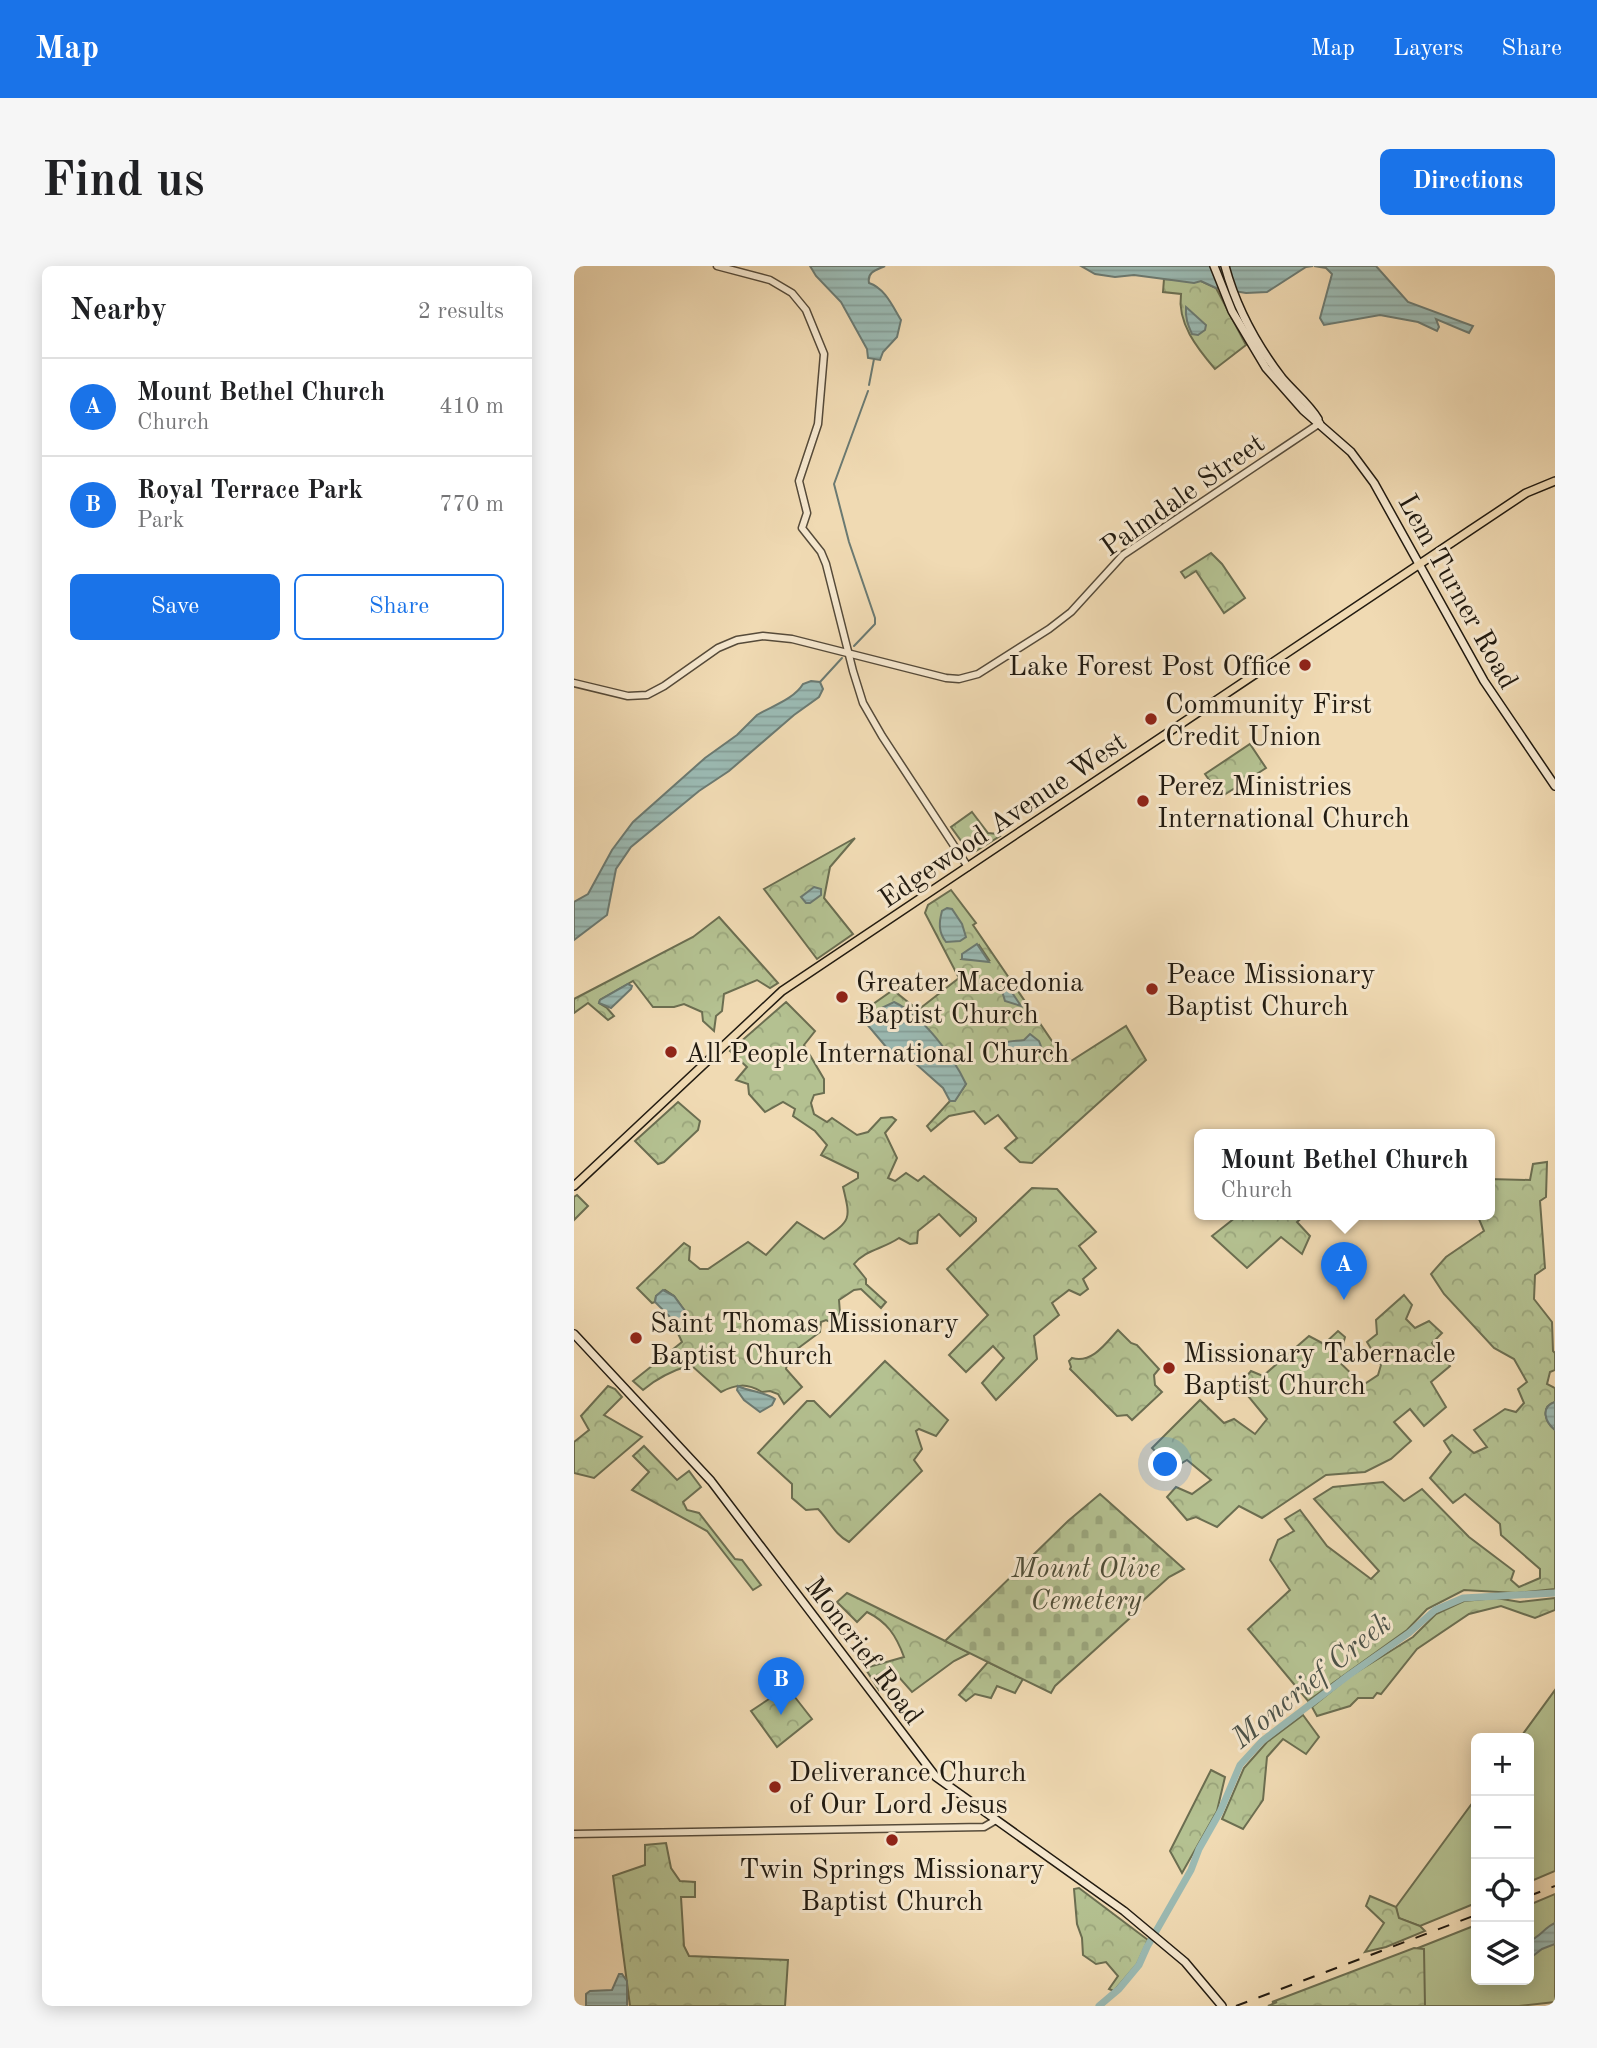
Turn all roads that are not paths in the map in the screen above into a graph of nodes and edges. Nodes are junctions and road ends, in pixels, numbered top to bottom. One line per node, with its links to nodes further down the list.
1 (717, 266): 8 (street)
2 (1214, 266): 4 (main road, Lem Turner Road)
3 (1225, 266): 4 (main road, Lem Turner Road)
4 (1236, 310): 5 (main road, Lem Turner Road)
5 (1320, 423): 7 (main road, Lem Turner Road); 11 (street, Palmdale Street)
6 (1555, 481): 7 (main road, Edgewood Avenue West)
7 (1420, 564): 14 (main road, Lem Turner Road); 15 (main road, Edgewood Avenue West)
8 (844, 636): 9 (street); 10 (street)
9 (830, 648): 10 (street, Palmdale Street); 13 (street, Palmdale Street)
10 (849, 653): 11 (street, Palmdale Street); 12 (street)
11 (865, 657): 12 (street)
12 (853, 671): 15 (street)
13 (574, 682)
14 (1555, 786)
15 (968, 867): 16 (main road, Edgewood Avenue West)
16 (574, 1186)
17 (574, 1334): 18 (main road, Moncrief Road)
18 (996, 1821): 19 (street); 20 (main road, Moncrief Road)
19 (574, 1834)
20 (1222, 2006)

